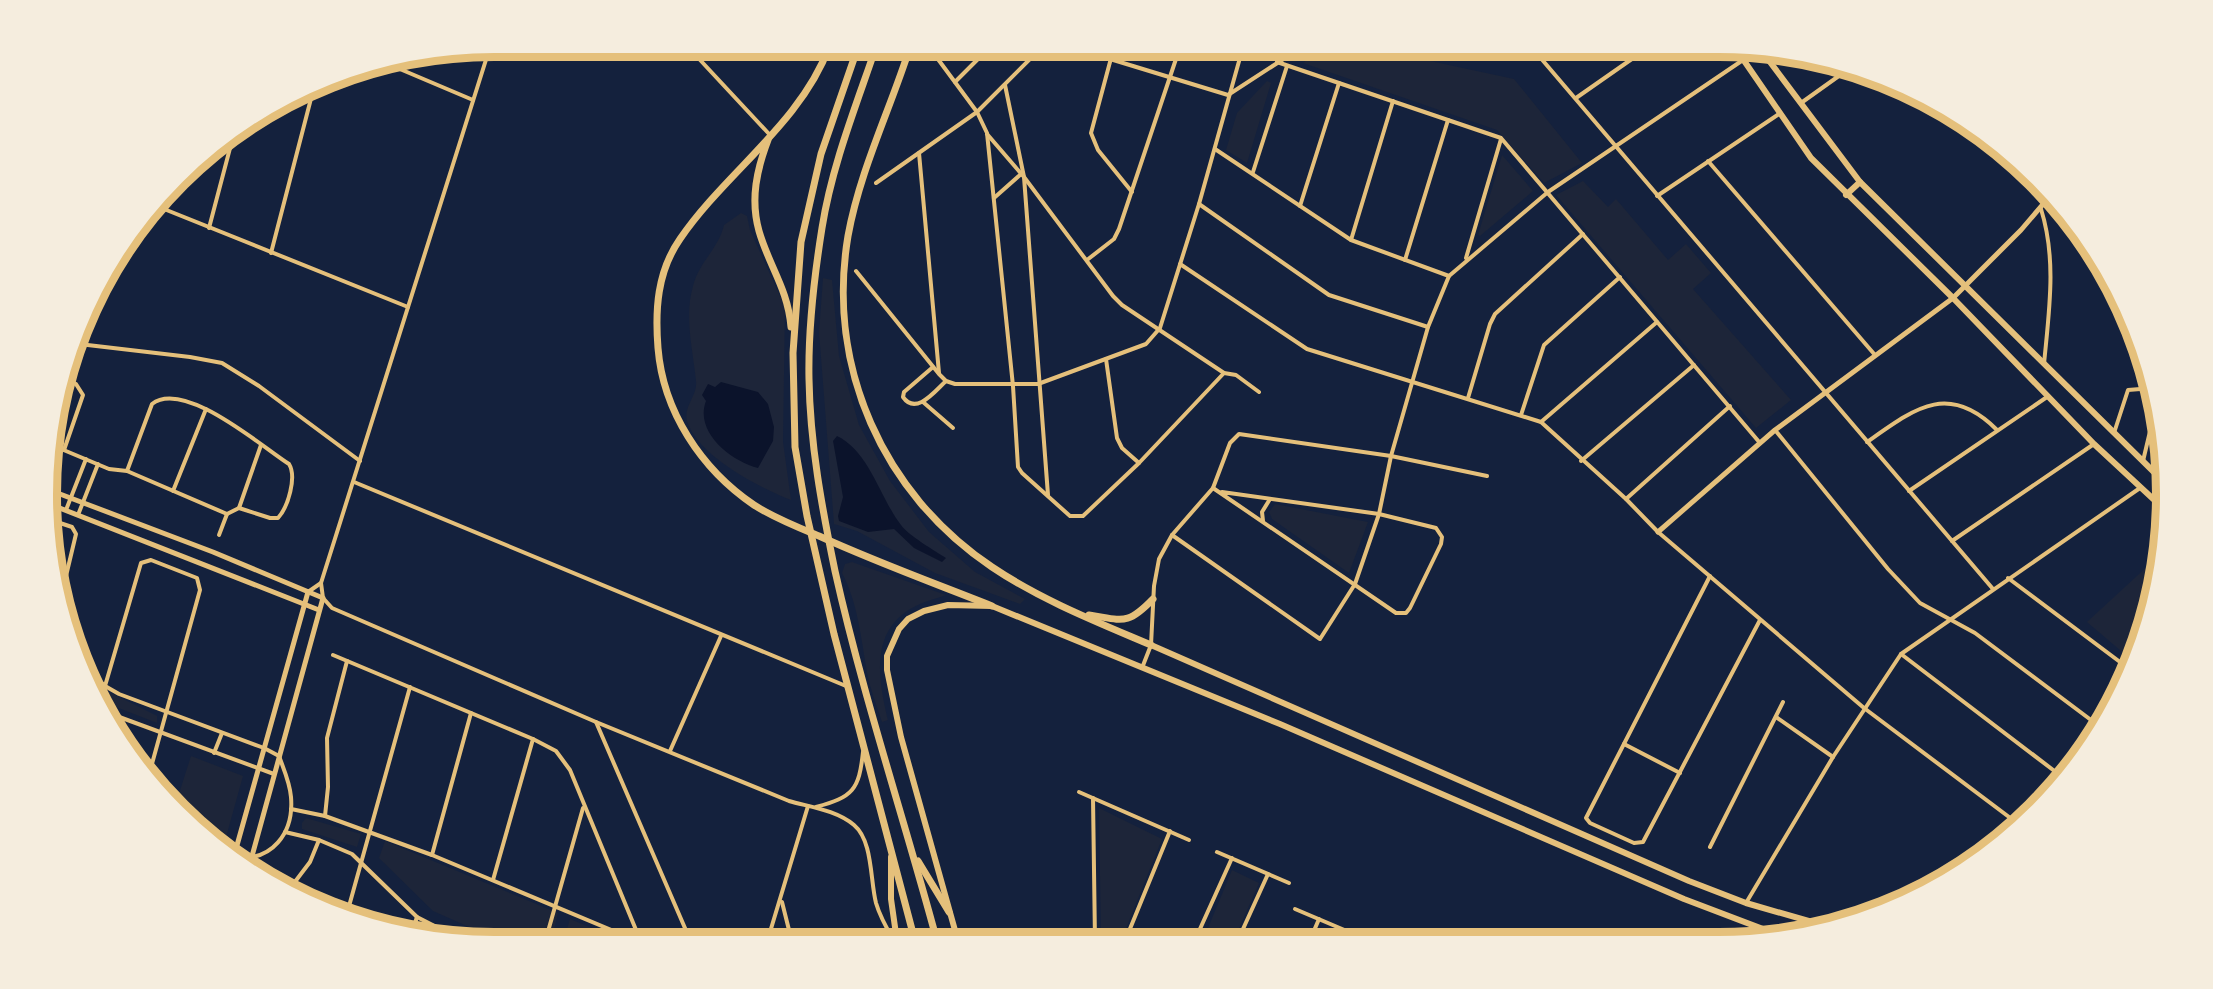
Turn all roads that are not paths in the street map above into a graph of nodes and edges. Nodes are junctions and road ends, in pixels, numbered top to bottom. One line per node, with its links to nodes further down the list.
1 (487, 57): 32 (street)
2 (698, 57): 39 (street)
3 (824, 57): 39 (highway)
4 (854, 57): 78 (highway)
5 (872, 57): 214 (highway)
6 (903, 57): 24 (highway)
7 (907, 57): 24 (highway)
8 (936, 57): 26 (street)
9 (979, 57): 26 (street)
10 (1032, 57): 28 (street)
11 (1106, 57): 17 (street)
12 (1176, 57): 25 (street)
13 (1240, 57): 29 (street)
14 (1285, 57): 20 (street)
15 (1542, 57): 31 (street)
16 (1633, 57): 31 (street)
17 (1110, 59): 25 (street); 50 (street)
18 (1743, 60): 36 (main road); 42 (street)
19 (1769, 60): 34 (main road)
20 (1277, 62): 21 (street); 29 (street)
21 (1287, 66): 27 (street); 46 (street)
22 (398, 68): 32 (street)
23 (1841, 75): 34 (street)
24 (901, 76): 160 (highway)
25 (1170, 77): 29 (street); 50 (street)
26 (955, 82): 35 (street)
27 (1339, 83): 33 (street); 57 (street)
28 (1005, 85): 35 (street); 47 (street)
29 (1228, 95): 43 (street)
30 (311, 97): 63 (street)
31 (1575, 98): 42 (street)
32 (473, 100): 73 (street)
33 (1393, 101): 37 (street); 62 (street)
34 (1801, 103): 48 (main road)
35 (976, 112): 38 (street); 44 (street)
36 (1779, 114): 45 (street); 52 (main road)
37 (1448, 120): 40 (street); 66 (street)
38 (987, 134): 47 (street); 54 (street)
39 (770, 135): 78 (highway); 157 (highway)
40 (1501, 138): 51 (street); 64 (street)
41 (231, 145): 60 (street)
42 (1617, 147): 51 (street); 53 (street)
43 (1215, 149): 46 (street); 56 (street)
44 (920, 153): 49 (street); 85 (street)
45 (1708, 161): 53 (street); 79 (street)
46 (1253, 172): 57 (street)
47 (1022, 176): 54 (street); 65 (street); 89 (street)
48 (1860, 182): 52 (main road); 71 (main road)
49 (876, 183)
50 (1132, 192): 65 (street)
51 (1548, 192): 61 (street); 64 (street)
52 (1846, 195): 72 (main road)
53 (1657, 196): 93 (street)
54 (994, 198): 90 (street)
55 (2045, 203): 58 (street)
56 (1199, 204): 67 (street); 75 (street)
57 (1300, 206): 62 (street)
58 (2041, 208): 71 (street); 81 (street)
59 (164, 209): 60 (street)
60 (209, 228): 63 (street)
61 (1583, 234): 70 (street); 95 (street)
62 (1351, 240): 66 (street)
63 (271, 253): 73 (street)
64 (1466, 259): 69 (street)
65 (1087, 260): 76 (street)
66 (1405, 260): 69 (street)
67 (1180, 264): 76 (street); 88 (street)
68 (856, 272): 83 (street)
69 (1449, 276): 75 (street)
70 (1620, 277): 74 (street); 99 (street)
71 (1965, 286): 72 (street); 81 (main road)
72 (1953, 298): 79 (street); 94 (main road)
73 (408, 307): 114 (street)
74 (1657, 322): 82 (street); 100 (street)
75 (1428, 327): 88 (street)
76 (1160, 328): 80 (street); 84 (street)
77 (84, 345): 114 (street)
78 (793, 353): 173 (highway)
79 (1875, 356): 93 (street)
80 (1106, 359): 89 (street); 117 (street)
81 (2044, 364): 105 (main road)
82 (1694, 365): 97 (street); 115 (street)
83 (933, 367): 85 (street); 96 (street)
84 (1224, 373): 92 (street); 117 (street)
85 (939, 374): 86 (street)
86 (946, 381): 90 (street); 96 (street)
87 (72, 382): 111 (street)
88 (1412, 382): 95 (street); 112 (street)
89 (1038, 384): 90 (street); 129 (street)
90 (1013, 386): 129 (street)
91 (2143, 389): 105 (street)
92 (1259, 392)
93 (1824, 392): 103 (street); 106 (street)
94 (2047, 397): 104 (street); 108 (main road)
95 (1468, 399): 99 (street)
96 (923, 402): 102 (street)
97 (1730, 406): 107 (street); 132 (street)
98 (206, 409): 109 (street); 119 (street); 125 (street)
99 (1521, 415): 100 (street)
100 (1541, 422): 115 (street)
101 (2151, 427): 116 (street)
102 (953, 428)
103 (1775, 430): 107 (street); 161 (street)
104 (1997, 430): 106 (street); 126 (street)
105 (2114, 433): 116 (main road)
106 (1867, 442): 126 (street)
107 (1760, 443): 143 (street)
108 (2094, 444): 124 (main road); 146 (street)
109 (261, 445): 136 (street); 136 (street)
110 (60, 448): 111 (street)
111 (64, 450): 113 (street)
112 (1391, 456): 121 (street); 123 (street); 139 (street)
113 (86, 459): 118 (street); 130 (street)
114 (360, 461): 122 (street)
115 (1581, 461): 132 (street)
116 (2142, 462): 120 (main road)
117 (1139, 463): 129 (street)
118 (98, 464): 119 (street); 134 (street)
119 (128, 471): 125 (street)
120 (2155, 474)
121 (1488, 476)
122 (354, 482): 150 (street); 163 (street)
123 (1213, 488): 127 (street); 145 (street)
124 (2140, 488): 133 (main road); 148 (street)
125 (173, 491): 138 (street)
126 (1909, 491): 146 (street)
127 (1222, 492): 131 (street); 141 (street)
128 (57, 493): 130 (street)
129 (1048, 496)
130 (71, 498): 134 (street); 137 (street)
131 (1270, 499): 139 (street); 141 (street)
132 (1626, 499): 143 (street)
133 (2156, 502)
134 (83, 503): 140 (street); 153 (street)
135 (57, 507): 137 (street)
136 (239, 508): 138 (street)
137 (66, 510): 140 (street)
138 (227, 514): 144 (street)
139 (1379, 514): 151 (street); 151 (street)
140 (78, 515): 156 (street)
141 (1263, 521): 151 (street)
142 (58, 522): 149 (street)
143 (1658, 531): 147 (street)
144 (219, 535)
145 (1172, 535): 151 (street); 155 (street)
146 (1952, 542): 152 (street)
147 (1710, 576): 162 (street); 185 (street)
148 (2008, 578): 152 (street); 168 (street)
149 (65, 580)
150 (321, 583): 153 (street); 154 (street)
151 (1355, 584)
152 (1993, 589): 161 (street)
153 (308, 592): 154 (street); 156 (street)
154 (323, 598): 158 (street); 159 (street)
155 (1153, 599): 160 (highway); 164 (street)
156 (304, 603): 159 (street); 187 (street)
157 (992, 606): 169 (main road); 228 (main road)
158 (332, 608): 159 (street); 181 (street)
159 (319, 610): 190 (street)
160 (1078, 614): 164 (highway)
161 (1949, 619): 165 (street); 180 (street)
162 (1760, 620): 175 (street); 194 (street)
163 (721, 636): 173 (street); 188 (street)
164 (1150, 645): 169 (street); 224 (main road)
165 (1900, 654): 175 (street); 195 (street)
166 (333, 655): 167 (street)
167 (347, 661): 172 (street); 203 (street)
168 (2122, 664)
169 (1142, 669): 234 (main road)
170 (98, 680): 171 (street)
171 (105, 686): 176 (street); 176 (street)
172 (410, 687): 177 (street); 207 (street)
173 (849, 687): 186 (highway)
174 (1783, 702): 179 (street)
175 (1864, 708): 191 (street); 204 (street)
176 (167, 713): 182 (street); 183 (street)
177 (471, 713): 184 (street); 215 (street)
178 (118, 717): 183 (street)
179 (1776, 717): 191 (street); 210 (street)
180 (2092, 721)
181 (596, 722): 188 (street); 238 (street)
182 (222, 733): 187 (street); 189 (street)
183 (161, 734): 189 (street); 192 (street)
184 (532, 739): 199 (street); 220 (street)
185 (1624, 744): 194 (street); 194 (street)
186 (863, 747): 201 (street); 213 (highway)
187 (264, 748): 190 (street); 193 (street)
188 (670, 751): 200 (street)
189 (214, 753): 193 (street)
190 (279, 756): 196 (street); 202 (street)
191 (1833, 757): 224 (street)
192 (151, 766)
193 (258, 768): 196 (street); 211 (street)
194 (1680, 772)
195 (2056, 772)
196 (274, 774): 217 (street)
197 (1079, 792): 198 (street)
198 (1093, 798): 205 (street); 246 (street)
199 (584, 806): 226 (street); 237 (street)
200 (808, 806): 201 (street); 223 (street)
201 (815, 807): 241 (street)
202 (291, 809): 203 (street); 206 (street)
203 (325, 816): 207 (street)
204 (2012, 819)
205 (1170, 831): 209 (street); 247 (street)
206 (285, 832): 208 (street); 217 (street)
207 (370, 832): 215 (street); 218 (street)
208 (319, 840): 218 (street); 221 (street)
209 (1189, 840)
210 (1710, 847)
211 (236, 848)
212 (1217, 852): 216 (street)
213 (891, 853): 242 (main road); 243 (highway)
214 (914, 854): 228 (highway); 244 (highway)
215 (432, 855): 220 (street)
216 (1232, 858): 219 (street); 248 (street)
217 (252, 859)
218 (361, 861): 225 (street); 229 (street)
219 (1268, 874): 222 (street); 249 (street)
220 (493, 880): 226 (street)
221 (294, 883)
222 (1289, 883)
223 (782, 900): 239 (street); 240 (street)
224 (1746, 903): 231 (main road)
225 (349, 907)
226 (554, 907): 235 (street); 236 (street)
227 (1295, 909): 230 (street)
228 (949, 912): 245 (main road)
229 (417, 917): 232 (street); 233 (street)
230 (1319, 920): 250 (street); 251 (street)
231 (1812, 922)
232 (414, 925)
233 (439, 928)
234 (1764, 929)
235 (548, 932)
236 (616, 932)
237 (637, 932)
238 (687, 932)
239 (771, 932)
240 (790, 932)
241 (891, 932)
242 (895, 932)
243 (913, 932)
244 (935, 932)
245 (955, 932)
246 (1095, 932)
247 (1129, 932)
248 (1200, 932)
249 (1242, 932)
250 (1314, 932)
251 (1348, 932)

